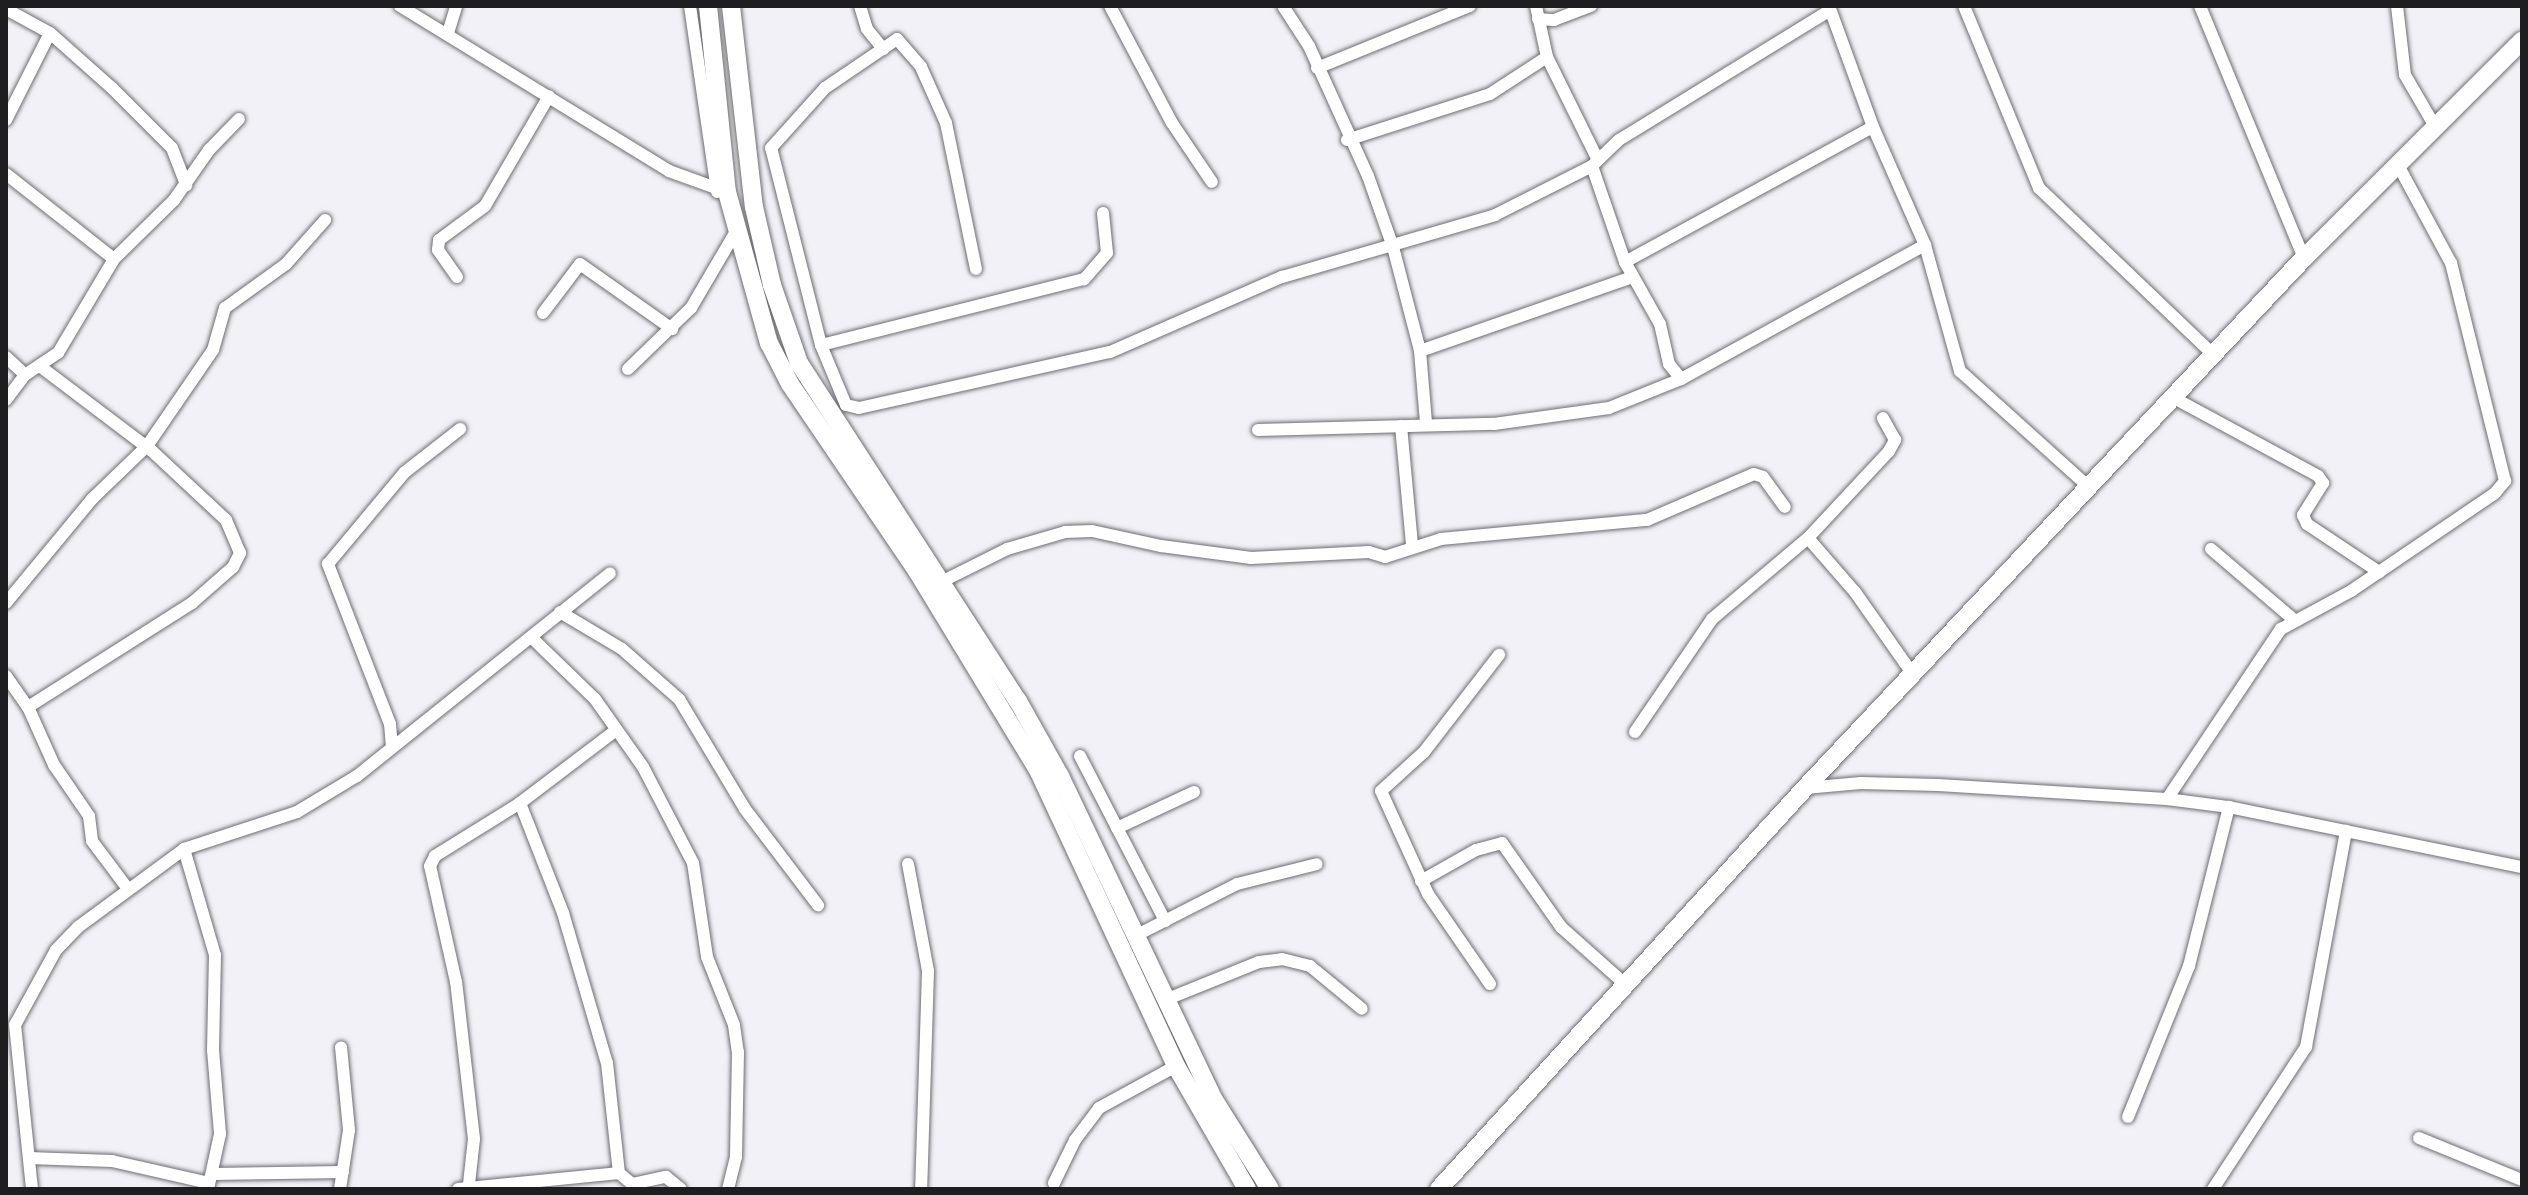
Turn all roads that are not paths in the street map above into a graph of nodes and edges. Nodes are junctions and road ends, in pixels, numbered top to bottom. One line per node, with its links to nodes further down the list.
1 (400, 6): 18 (street)
2 (456, 6): 18 (street)
3 (690, 6): 34 (street)
4 (708, 6): 34 (main road)
5 (731, 6): 71 (main road)
6 (860, 6): 20 (street)
7 (1110, 6): 32 (street)
8 (1283, 6): 22 (street)
9 (1470, 6): 22 (street)
10 (1591, 6): 16 (street)
11 (1964, 6): 50 (street)
12 (2200, 6): 40 (street)
13 (2397, 6): 27 (street)
14 (1830, 8): 26 (street); 29 (street)
15 (6, 9): 17 (street)
16 (1537, 13): 21 (street)
17 (50, 33): 25 (street); 33 (street)
18 (448, 33): 23 (street)
19 (2522, 41): 27 (main road)
20 (883, 49): 43 (street); 48 (street)
21 (1547, 57): 28 (street); 29 (street)
22 (1317, 68): 28 (street)
23 (549, 96): 34 (street); 44 (street)
24 (239, 119): 33 (street)
25 (6, 120)
26 (1873, 127): 38 (street); 42 (street)
27 (2436, 128): 30 (main road)
28 (1347, 140): 39 (street)
29 (1595, 163): 39 (street); 42 (street)
30 (2398, 165): 40 (main road); 69 (street)
31 (6, 174): 41 (street)
32 (1212, 182)
33 (186, 185): 41 (street)
34 (722, 192): 37 (main road)
35 (1103, 213): 48 (street)
36 (325, 220): 63 (street)
37 (735, 233): 47 (street); 108 (main road)
38 (1925, 245): 55 (street); 64 (street)
39 (1393, 247): 48 (street); 49 (street)
40 (2304, 258): 50 (main road)
41 (114, 259): 52 (street)
42 (1625, 262): 45 (street)
43 (976, 269)
44 (457, 277)
45 (1632, 277): 49 (street); 55 (street)
46 (543, 313): 47 (street)
47 (672, 329): 53 (street)
48 (821, 345)
49 (1420, 351): 59 (street)
50 (2214, 355): 56 (main road)
51 (6, 357): 54 (street)
52 (41, 367): 54 (street); 63 (street)
53 (628, 369)
54 (25, 375): 57 (street)
55 (1681, 379): 59 (street)
56 (2174, 398): 64 (main road); 69 (street)
57 (6, 400)
58 (1883, 418): 66 (street)
59 (1426, 423): 60 (street)
60 (1401, 426): 62 (street); 67 (street)
61 (460, 429): 80 (street)
62 (1258, 430)
63 (147, 446): 72 (street); 79 (street)
64 (2090, 488): 78 (main road)
65 (1785, 507): 67 (street)
66 (1808, 538): 78 (street); 82 (street)
67 (1412, 544): 71 (street)
68 (2211, 549): 74 (street)
69 (2379, 572): 74 (street)
70 (610, 573): 73 (street)
71 (943, 581): 101 (main road)
72 (6, 603)
73 (560, 612): 75 (street); 99 (street)
74 (2293, 619): 88 (street)
75 (531, 637): 81 (street); 83 (street)
76 (1499, 655): 97 (street)
77 (6, 676): 79 (street)
78 (1914, 676): 86 (main road)
79 (28, 707): 98 (street)
80 (390, 724): 83 (street); 84 (street)
81 (616, 730): 89 (street); 121 (street)
82 (1635, 732)
83 (407, 735): 84 (street)
84 (392, 747): 93 (street)
85 (1080, 756): 91 (street)
86 (1805, 788): 88 (street); 103 (main road)
87 (1194, 792): 91 (street)
88 (2167, 799): 90 (street)
89 (520, 803): 113 (street); 117 (street)
90 (2229, 807): 92 (street); 109 (street)
91 (1117, 828): 100 (street)
92 (2346, 831): 96 (street); 126 (street)
93 (184, 849): 98 (street); 115 (street)
94 (908, 864): 122 (street)
95 (1317, 864): 100 (street)
96 (2522, 867)
97 (1421, 881): 102 (street); 103 (street)
98 (128, 889): 106 (street)
99 (818, 905)
100 (1165, 921): 101 (street)
101 (1135, 936): 104 (main road)
102 (1490, 984)
103 (1625, 984): 125 (main road)
104 (1165, 1000): 105 (street); 124 (main road)
105 (1362, 1009)
106 (10, 1024): 111 (street)
107 (341, 1047): 112 (street)
108 (1176, 1066): 116 (street); 123 (main road)
109 (2128, 1117)
110 (2419, 1138): 114 (street)
111 (29, 1158): 115 (street); 118 (street)
112 (343, 1172): 115 (street); 119 (street)
113 (619, 1173): 117 (street); 120 (street)
114 (2522, 1180)
115 (210, 1182)
116 (1054, 1183)
117 (464, 1186)
118 (32, 1189)
119 (340, 1189)
120 (681, 1189)
121 (728, 1189)
122 (921, 1189)
123 (1247, 1189)
124 (1270, 1189)
125 (1439, 1189)
126 (2213, 1189)

